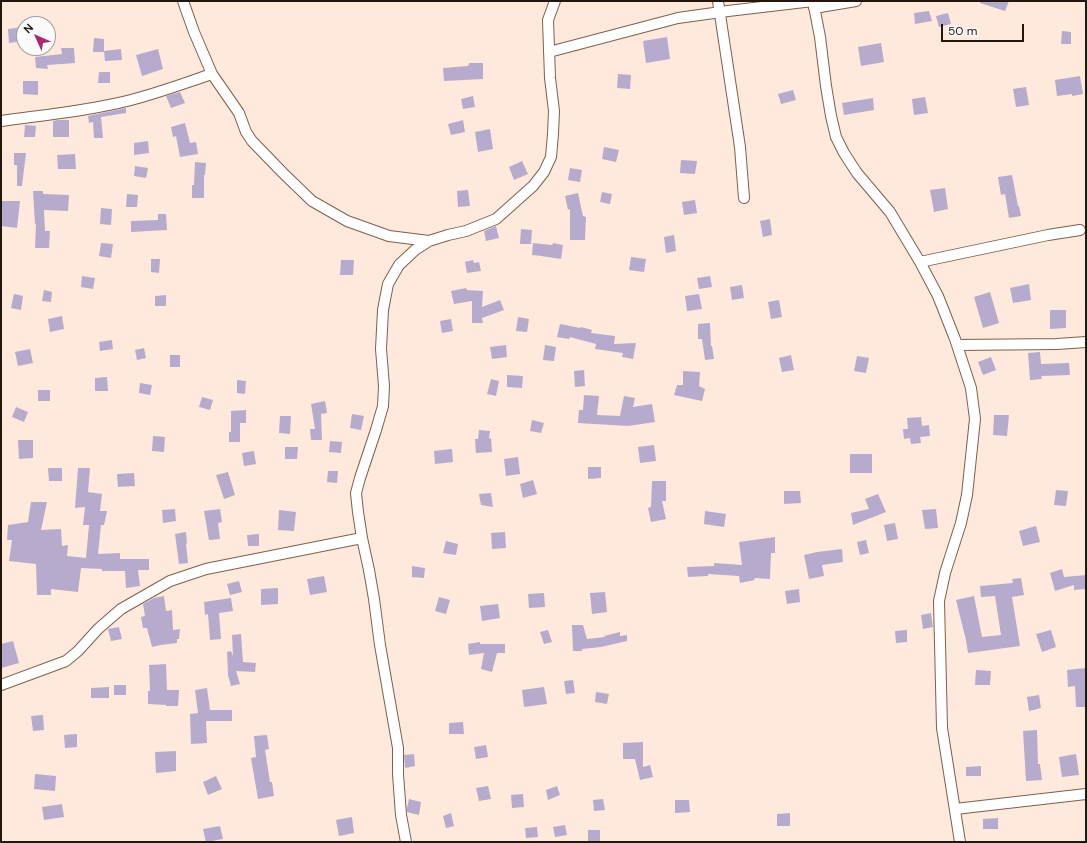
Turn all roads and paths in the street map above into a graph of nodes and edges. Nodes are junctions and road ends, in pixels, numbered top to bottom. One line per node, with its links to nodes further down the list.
1 (183, 1): 8 (street)
2 (555, 1): 7 (street)
3 (718, 1): 6 (street)
4 (856, 1): 5 (street)
5 (813, 4): 6 (street); 13 (street)
6 (719, 12): 7 (street); 10 (street)
7 (549, 52): 12 (street)
8 (212, 74): 9 (street); 12 (street)
9 (1, 121)
10 (744, 198)
11 (1080, 230): 13 (street)
12 (429, 241): 16 (street)
13 (920, 262): 15 (street)
14 (1086, 342): 15 (street)
15 (957, 345): 19 (street)
16 (362, 538): 17 (street); 20 (street)
17 (1, 685)
18 (1086, 794): 19 (street)
19 (955, 809): 21 (street)
20 (406, 842)
21 (960, 842)

